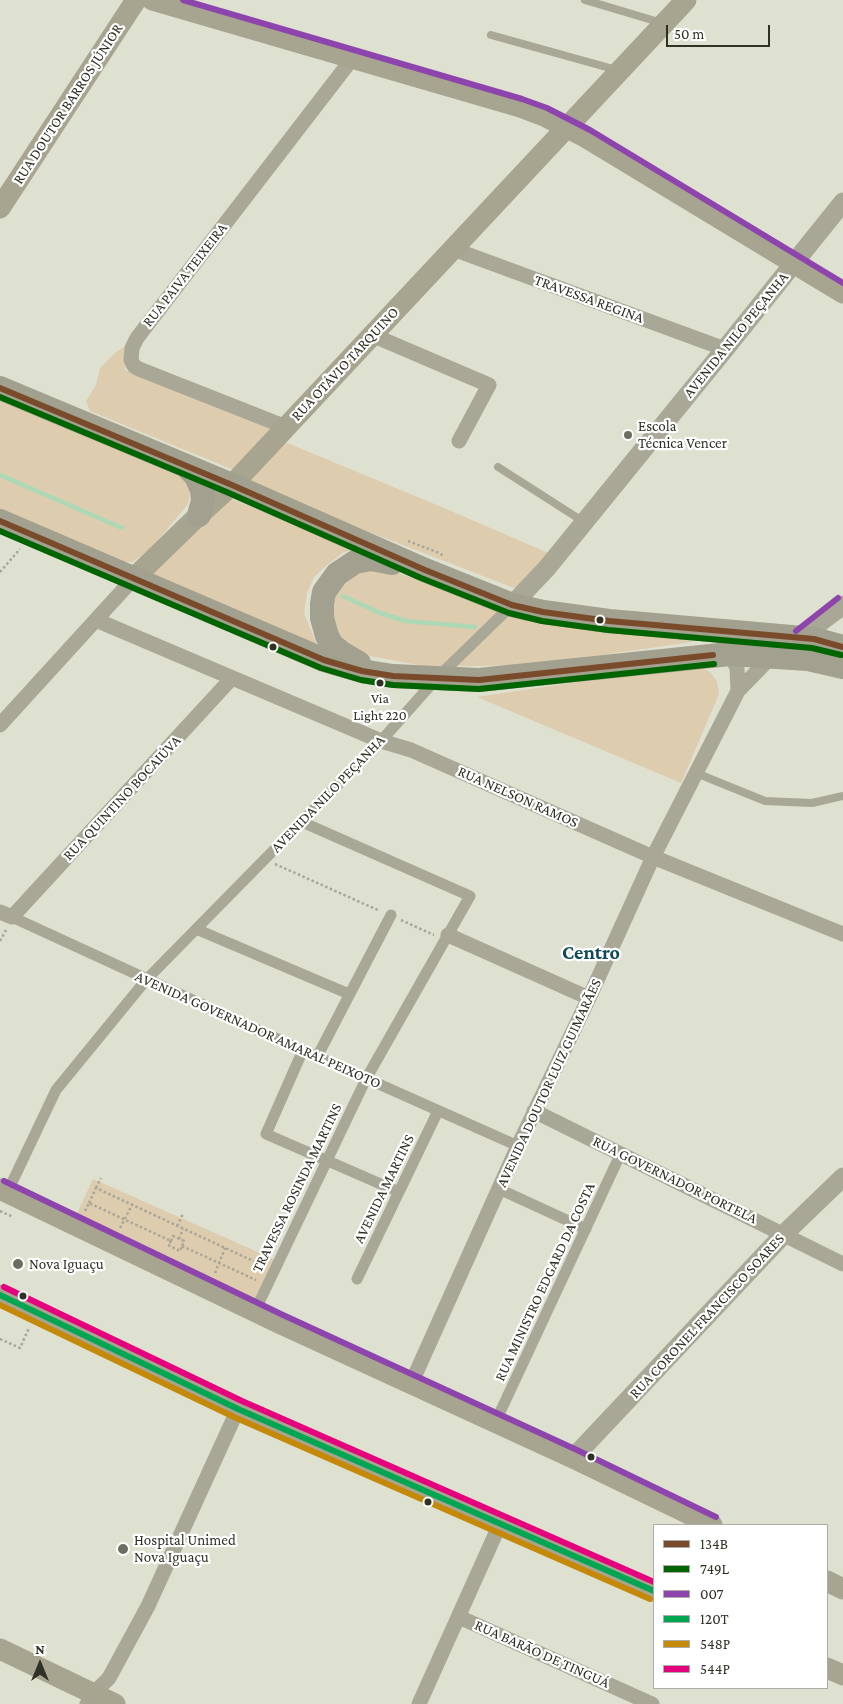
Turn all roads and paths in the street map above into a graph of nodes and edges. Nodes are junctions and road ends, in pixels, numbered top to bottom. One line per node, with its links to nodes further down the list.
1 (136, 0): 11 (main road, RUA DOUTOR BARROS JÚNIOR)
2 (152, 0): 7 (main road)
3 (585, 0): 5 (lane)
4 (686, 0): 5 (main road, RUA OTÁVIO TARQUINO)
5 (664, 23): 8 (main road, RUA OTÁVIO TARQUINO)
6 (491, 36): 8 (lane)
7 (352, 59): 9 (main road); 18 (street, RUA PAIVA TEIXEIRA)
8 (619, 71): 9 (main road, RUA OTÁVIO TARQUINO)
9 (568, 127): 12 (main road, RUA OTÁVIO TARQUINO); 13 (main road)
10 (843, 202): 13 (street, AVENIDA NILO PEÇANHA)
11 (0, 208)
12 (453, 249): 15 (main road, RUA OTÁVIO TARQUINO); 16 (street, TRAVESSA REGINA)
13 (794, 263): 14 (main road); 16 (street, AVENIDA NILO PEÇANHA)
14 (843, 293)
15 (372, 335): 18 (main road, RUA OTÁVIO TARQUINO); 19 (street)
16 (726, 349): 25 (street, AVENIDA NILO PEÇANHA)
17 (0, 388): 20 (main road)
18 (286, 426): 22 (main road, RUA OTÁVIO TARQUINO)
19 (459, 441)
20 (186, 466): 22 (main road); 23 (main road)
21 (498, 467): 25 (lane)
22 (232, 486): 23 (main road, RUA OTÁVIO TARQUINO); 27 (main road)
23 (199, 515): 29 (main road, RUA OTÁVIO TARQUINO)
24 (0, 522): 26 (main road)
25 (584, 522): 30 (street, AVENIDA NILO PEÇANHA)
26 (32, 535): 28 (path); 29 (main road)
27 (425, 570): 30 (main road); 39 (main road)
28 (0, 572)
29 (134, 578): 32 (street, RUA OTÁVIO TARQUINO); 39 (main road)
30 (512, 604): 33 (main road); 41 (street, AVENIDA NILO PEÇANHA)
31 (843, 605): 34 (street, AVENIDA DOUTOR LUIZ GUIMARÃES)
32 (96, 620): 40 (street, RUA NELSON RAMOS); 43 (street, RUA OTÁVIO TARQUINO)
33 (681, 626): 34 (main road); 36 (main road)
34 (801, 638): 35 (main road); 37 (street, AVENIDA DOUTOR LUIZ GUIMARÃES)
35 (843, 647)
36 (730, 654): 37 (main road); 41 (main road); 42 (street)
37 (772, 656): 38 (main road); 42 (street, AVENIDA DOUTOR LUIZ GUIMARÃES)
38 (843, 667)
39 (393, 676): 41 (main road)
40 (232, 678): 44 (street, RUA NELSON RAMOS); 50 (street, RUA QUINTINO BOCAIÚVA)
41 (436, 679): 44 (street, AVENIDA NILO PEÇANHA)
42 (738, 691): 45 (street, AVENIDA DOUTOR LUIZ GUIMARÃES)
43 (0, 725)
44 (381, 741): 47 (street, AVENIDA NILO PEÇANHA); 48 (street, RUA NELSON RAMOS)
45 (696, 773): 46 (lane); 48 (street, AVENIDA DOUTOR LUIZ GUIMARÃES)
46 (843, 796)
47 (302, 822): 49 (street, AVENIDA NILO PEÇANHA); 54 (street, TRAVESSA ROSINDA MARTINS)
48 (653, 857): 53 (street, RUA NELSON RAMOS); 57 (street, AVENIDA DOUTOR LUIZ GUIMARÃES)
49 (265, 859): 51 (path); 52 (street, AVENIDA NILO PEÇANHA)
50 (6, 915): 55 (street, AVENIDA GOVERNADOR AMARAL PEIXOTO)
51 (390, 915): 54 (path); 56 (street)
52 (196, 929): 55 (street, AVENIDA NILO PEÇANHA); 56 (street)
53 (843, 934)
54 (446, 938): 57 (street); 60 (street, TRAVESSA ROSINDA MARTINS)
55 (146, 980): 58 (street, AVENIDA GOVERNADOR AMARAL PEIXOTO); 71 (street, AVENIDA NILO PEÇANHA)
56 (349, 994): 59 (street)
57 (590, 998): 61 (street, AVENIDA DOUTOR LUIZ GUIMARÃES)
58 (303, 1050): 59 (street, AVENIDA GOVERNADOR AMARAL PEIXOTO); 65 (street)
59 (317, 1057): 60 (street, AVENIDA GOVERNADOR AMARAL PEIXOTO)
60 (366, 1078): 62 (street, AVENIDA GOVERNADOR AMARAL PEIXOTO); 65 (street, TRAVESSA ROSINDA MARTINS)
61 (534, 1110): 63 (street, AVENIDA DOUTOR LUIZ GUIMARÃES); 64 (street, RUA GOVERNADOR PORTELA)
62 (438, 1111): 63 (street, AVENIDA GOVERNADOR AMARAL PEIXOTO); 70 (street, AVENIDA MARTINS)
63 (518, 1146): 69 (street, AVENIDA DOUTOR LUIZ GUIMARÃES)
64 (621, 1154): 80 (street, RUA MINISTRO EDGARD DA COSTA); 81 (street, RUA GOVERNADOR PORTELA)
65 (326, 1160): 70 (street); 93 (street, TRAVESSA ROSINDA MARTINS)
66 (843, 1176): 81 (street, RUA CORONEL FRANCISCO SOARES)
67 (101, 1178): 68 (path)
68 (96, 1188): 72 (path); 73 (path)
69 (499, 1189): 80 (street); 96 (street, AVENIDA DOUTOR LUIZ GUIMARÃES)
70 (399, 1192): 90 (street, AVENIDA MARTINS)
71 (2, 1197): 75 (path); 93 (main road)
72 (89, 1203): 76 (path); 77 (path)
73 (132, 1205): 77 (path); 78 (path)
74 (183, 1214): 78 (path)
75 (13, 1216)
76 (82, 1217)
77 (124, 1219): 83 (path)
78 (177, 1226): 79 (path)
79 (184, 1229): 82 (path); 85 (path)
80 (586, 1229): 98 (street, RUA MINISTRO EDGARD DA COSTA)
81 (784, 1234): 87 (street, RUA GOVERNADOR PORTELA); 99 (street, RUA CORONEL FRANCISCO SOARES)
82 (179, 1239): 83 (path); 84 (path)
83 (171, 1241): 84 (path)
84 (182, 1246): 86 (path)
85 (225, 1248): 86 (path); 88 (path)
86 (219, 1263): 89 (path); 91 (path)
87 (843, 1264)
88 (265, 1267)
89 (212, 1278)
90 (357, 1279)
91 (258, 1282)
92 (0, 1295): 94 (main road)
93 (255, 1311): 96 (main road)
94 (36, 1313): 95 (path); 97 (main road)
95 (0, 1339)
96 (411, 1384): 98 (main road)
97 (238, 1409): 100 (main road); 109 (street)
98 (495, 1423): 99 (main road)
99 (573, 1458): 101 (main road)
100 (500, 1524): 104 (main road); 105 (street)
101 (710, 1524)
102 (828, 1582): 103 (main road)
103 (843, 1589)
104 (653, 1592)
105 (459, 1616): 111 (street); 112 (street, RUA BARÃO DE TINGUÁ)
106 (0, 1649): 109 (main road)
107 (828, 1668): 108 (main road)
108 (843, 1675)
109 (90, 1699): 110 (main road)
110 (114, 1704)
111 (419, 1704)
112 (652, 1704)

